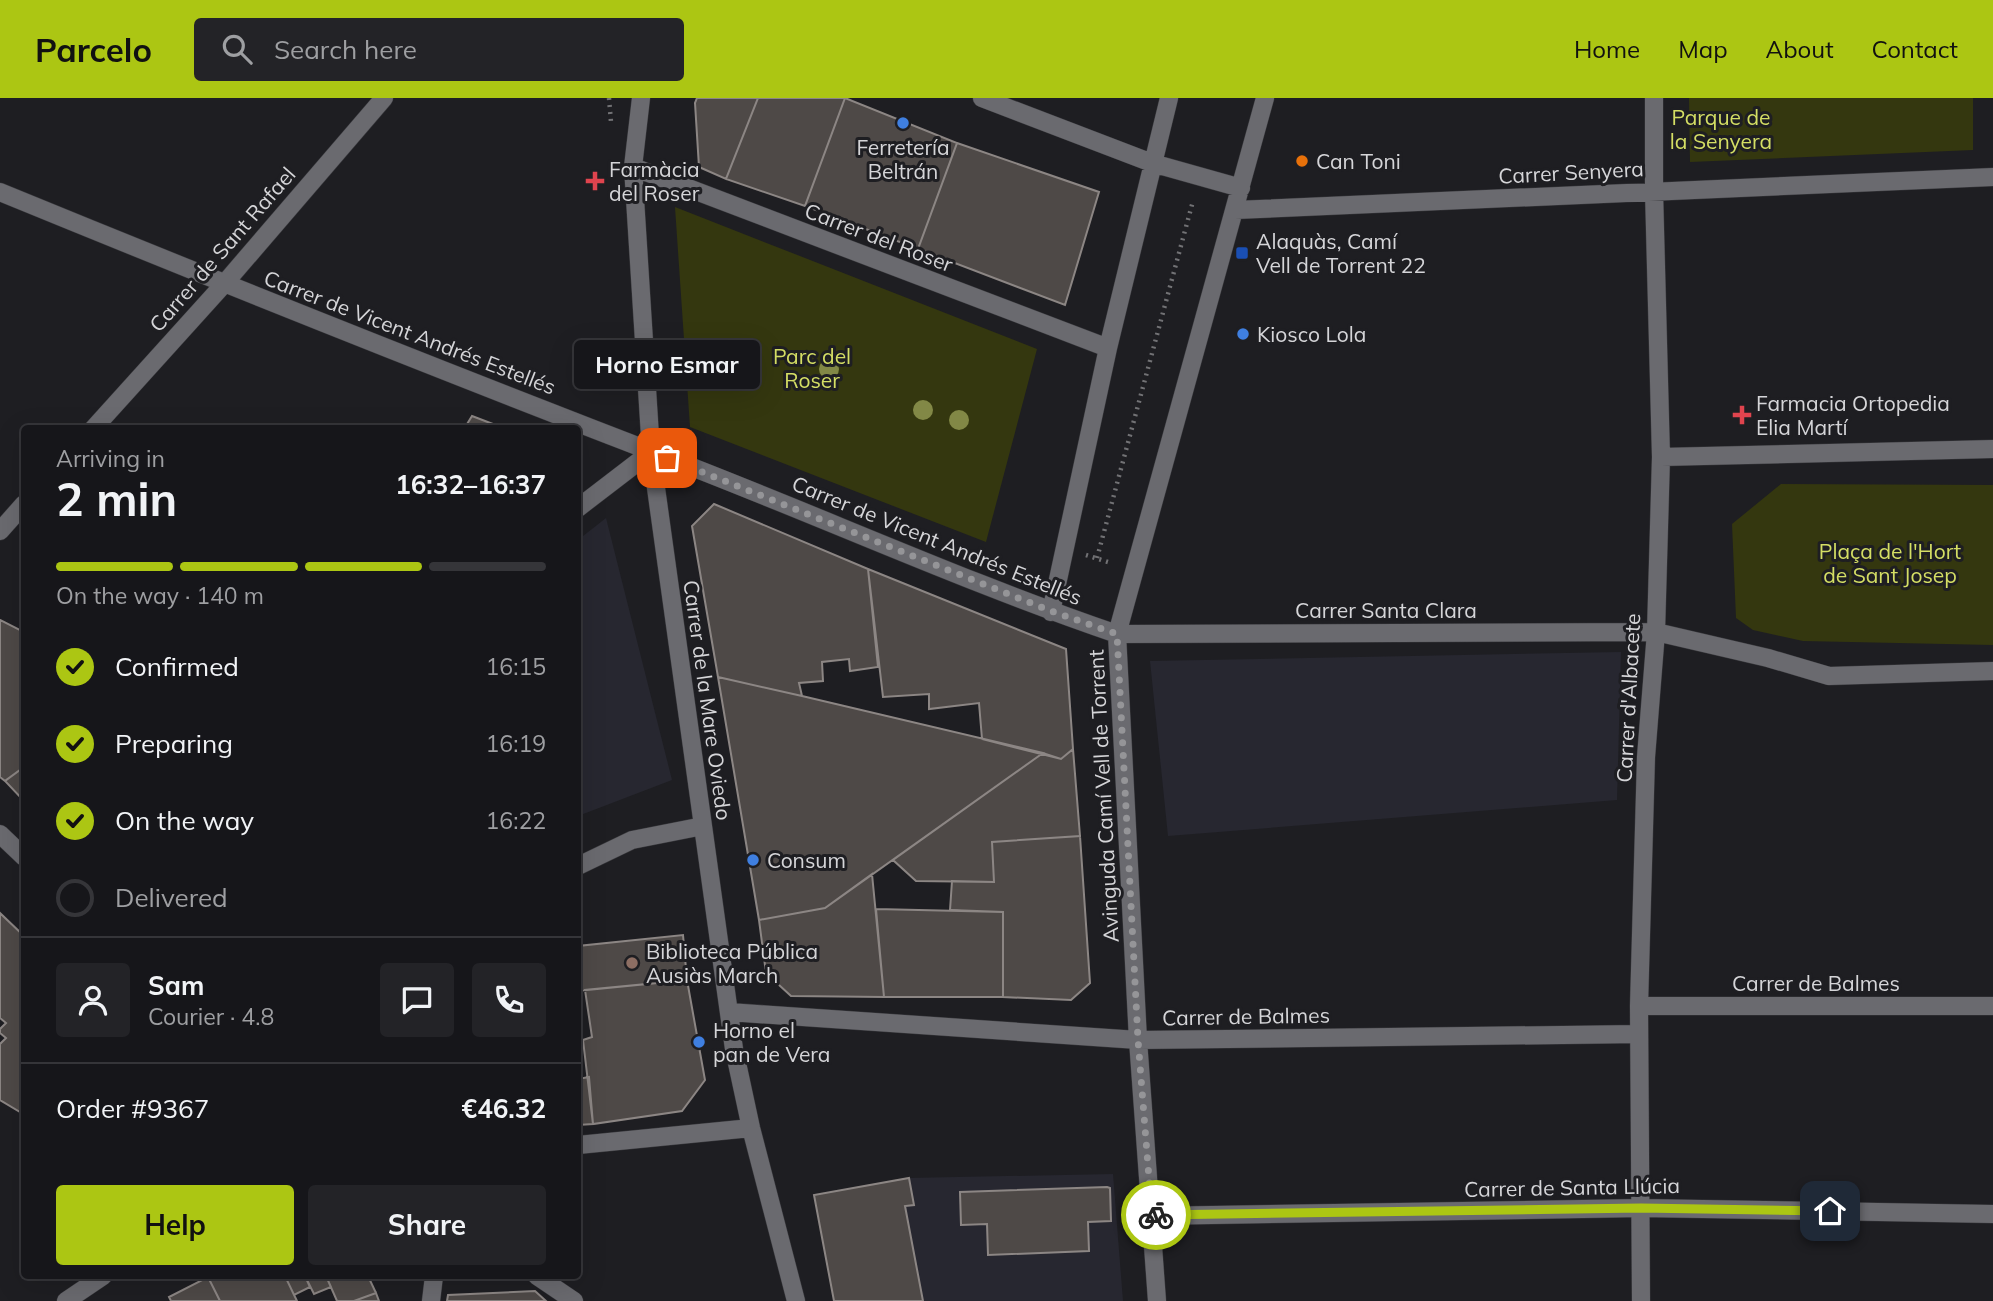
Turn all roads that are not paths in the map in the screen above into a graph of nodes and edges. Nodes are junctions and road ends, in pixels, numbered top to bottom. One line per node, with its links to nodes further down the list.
1 (384, 98): 14 (street, Carrer de Sant Rafael)
2 (641, 98): 8 (street, Carrer de la Mare Oviedo)
3 (982, 98): 7 (street)
4 (1169, 98): 7 (street)
5 (1265, 98): 10 (street, Avinguda Camí Vell de Torrent)
6 (1654, 98): 11 (street, Carrer d'Albacete)
7 (1152, 163): 10 (street); 15 (street)
8 (633, 167): 15 (street, Carrer del Roser); 18 (street, Carrer de la Mare Oviedo)
9 (1993, 177): 11 (street, Carrer Senyera)
10 (1241, 188): 13 (street, Avinguda Camí Vell de Torrent)
11 (1654, 191): 13 (street, Carrer Senyera); 19 (street, Carrer d'Albacete)
12 (0, 192): 14 (street, Carrer de Vicent Andrés Estellés)
13 (1235, 210): 25 (street, Avinguda Camí Vell de Torrent)
14 (224, 284): 16 (street, Carrer de Sant Rafael); 18 (street, Carrer de Vicent Andrés Estellés)
15 (1108, 348): 23 (street)
16 (97, 425)
17 (1993, 449): 19 (street)
18 (651, 452): 20 (street); 23 (street, Carrer de Vicent Andrés Estellés); 27 (street, Carrer de la Mare Oviedo)
19 (1661, 457): 24 (street, Carrer d'Albacete)
20 (581, 506)
21 (21, 507): 22 (street)
22 (0, 531)
23 (1051, 611): 25 (street, Carrer de Vicent Andrés Estellés)
24 (1656, 632): 25 (street, Carrer Santa Clara); 26 (street); 31 (street, Carrer d'Albacete)
25 (1117, 634): 35 (street, Avinguda Camí Vell de Torrent)
26 (1993, 671)
27 (703, 826): 30 (street); 33 (street, Carrer de la Mare Oviedo)
28 (0, 834): 29 (street)
29 (21, 854)
30 (581, 865)
31 (1639, 1006): 32 (street, Carrer de Balmes); 34 (street, Carrer d'Albacete)
32 (1993, 1006)
33 (729, 1012): 35 (street, Carrer de Balmes); 36 (street, Carrer de la Mare Oviedo)
34 (1639, 1034): 35 (street, Carrer de Balmes); 38 (street, Carrer d'Albacete)
35 (1138, 1040): 40 (street, Avinguda Camí Vell de Torrent)
36 (751, 1128): 37 (street); 47 (street, Carrer de la Mare Oviedo)
37 (581, 1145)
38 (1641, 1208): 39 (street, Carrer de Santa Llúcia); 40 (street, Carrer de Santa Llúcia); 49 (street, Carrer d'Albacete)
39 (1993, 1214)
40 (1152, 1216): 48 (street, Avinguda Camí Vell de Torrent)
41 (99, 1279): 44 (street)
42 (434, 1279): 45 (street)
43 (541, 1279): 46 (street)
44 (66, 1301)
45 (431, 1301)
46 (573, 1301)
47 (796, 1301)
48 (1157, 1301)
49 (1641, 1301)

